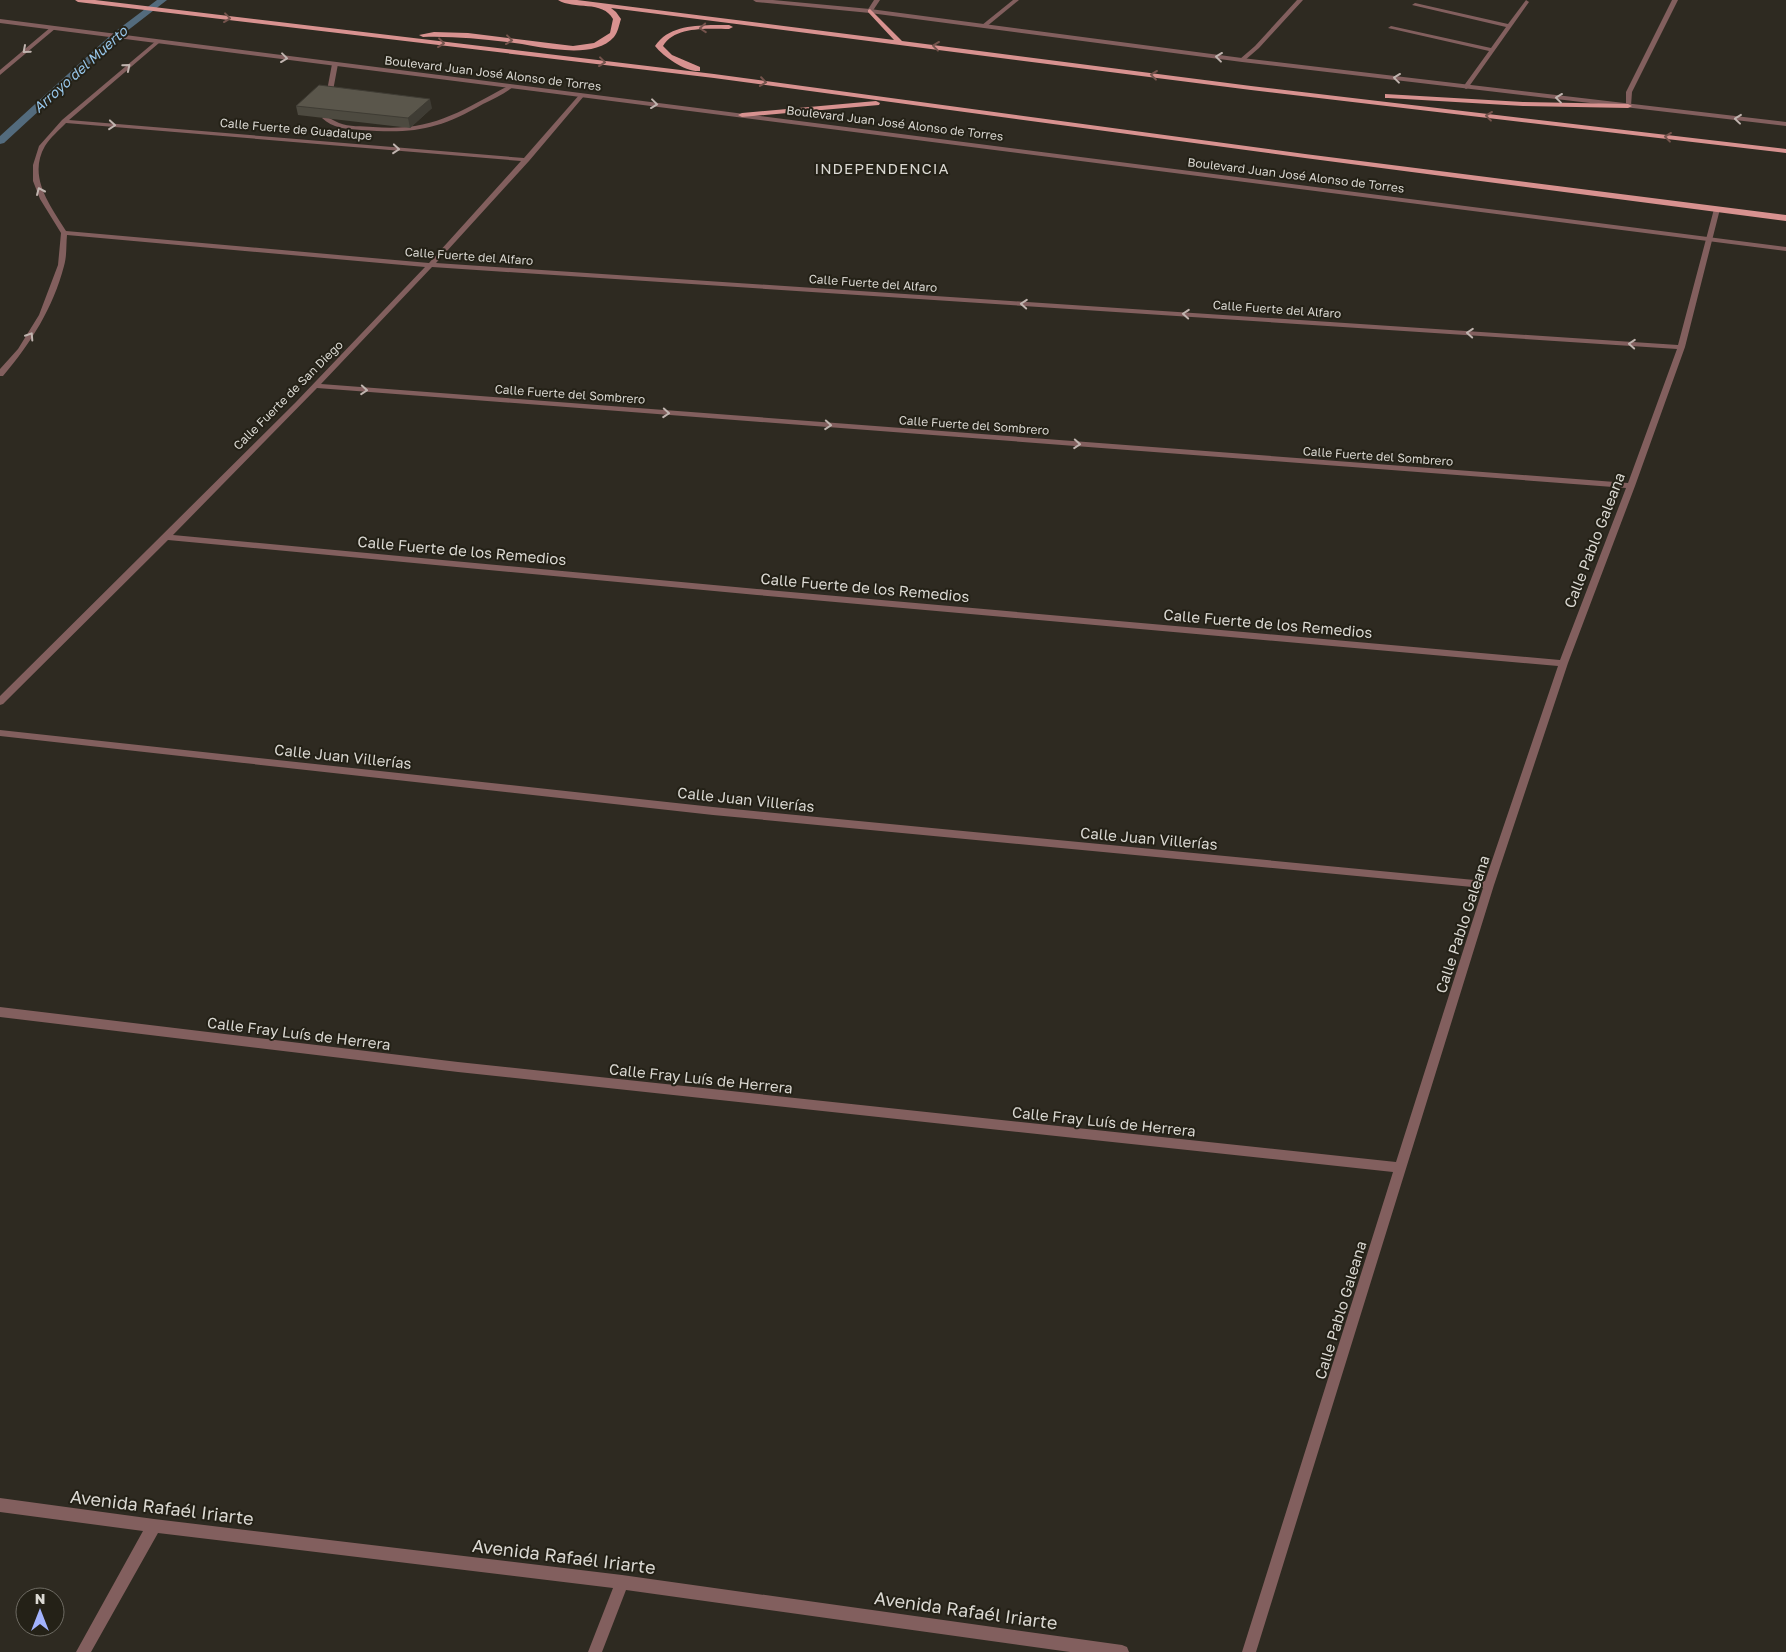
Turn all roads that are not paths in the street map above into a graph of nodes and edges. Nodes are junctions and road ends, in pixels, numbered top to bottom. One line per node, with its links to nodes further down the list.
1 (78, 0): 18 (main road, Boulevard Juan José Alonso de Torres, one-way to 18)
2 (561, 0): 8 (main road)
3 (756, 0): 11 (street)
4 (877, 0): 11 (street)
5 (1016, 0): 13 (street)
6 (1300, 0): 22 (street)
7 (1675, 0): 32 (street)
8 (597, 2): 17 (main road); 18 (main road, one-way to 8)
9 (1526, 2): 14 (street)
10 (1415, 5): 14 (street)
11 (870, 11): 13 (street); 20 (main road)
12 (0, 21): 15 (street, Boulevard Juan José Alonso de Torres)
13 (984, 26): 22 (street, one-way to 13)
14 (1509, 26): 21 (street)
15 (53, 28): 19 (street, Boulevard Juan José Alonso de Torres); 24 (street, one-way to 24)
16 (1391, 28): 21 (street)
17 (804, 30): 20 (main road); 25 (main road, one-way to 25)
18 (391, 37): 25 (main road, Boulevard Juan José Alonso de Torres, one-way to 25)
19 (157, 42): 23 (street, Boulevard Juan José Alonso de Torres, one-way to 23); 35 (street, one-way to 19)
20 (899, 42): 28 (main road, one-way to 20)
21 (1492, 50): 27 (street)
22 (1242, 60): 27 (street, one-way to 22)
23 (335, 64): 26 (street, Boulevard Juan José Alonso de Torres); 30 (street)
24 (0, 73)
25 (714, 76): 31 (main road, Boulevard Juan José Alonso de Torres, one-way to 31)
26 (510, 87): 29 (street, Boulevard Juan José Alonso de Torres); 34 (street)
27 (1466, 87): 32 (street, one-way to 27)
28 (1251, 88): 32 (main road); 37 (main road, one-way to 28)
29 (582, 95): 33 (street, Boulevard Juan José Alonso de Torres, one-way to 33); 38 (street, Calle Fuerte de San Diego)
30 (329, 96)
31 (901, 101): 33 (main road); 39 (main road, Boulevard Juan José Alonso de Torres)
32 (1628, 106): 36 (street, one-way to 32)
33 (742, 115): 42 (street, Boulevard Juan José Alonso de Torres)
34 (325, 118)
35 (64, 121): 38 (street, Calle Fuerte de Guadalupe, one-way to 38); 41 (street, one-way to 35)
36 (1786, 124)
37 (1786, 151)
38 (527, 160): 44 (street, Calle Fuerte de San Diego)
39 (1717, 209): 40 (main road, Boulevard Juan José Alonso de Torres); 42 (street, Calle Pablo Galeana)
40 (1786, 218)
41 (64, 233): 44 (street, Calle Fuerte del Alfaro); 46 (street, one-way to 41)
42 (1709, 239): 43 (street, Boulevard Juan José Alonso de Torres); 45 (street, Calle Pablo Galeana)
43 (1786, 250)
44 (432, 265): 45 (street, Calle Fuerte del Alfaro, one-way to 44); 47 (street, Calle Fuerte de San Diego)
45 (1681, 347): 48 (street, Calle Pablo Galeana)
46 (0, 374)
47 (316, 386): 48 (street, Calle Fuerte del Sombrero, one-way to 48); 49 (street, Calle Fuerte de San Diego)
48 (1631, 486): 50 (street, Calle Pablo Galeana)
49 (165, 536): 50 (street, Calle Fuerte de los Remedios); 51 (street, Calle Fuerte de San Diego)
50 (1563, 663): 53 (street, Calle Pablo Galeana)
51 (0, 702)
52 (0, 734): 53 (street, Calle Juan Villerías)
53 (1489, 885): 55 (street, Calle Pablo Galeana)
54 (0, 1012): 55 (street, Calle Fray Luís de Herrera)
55 (1400, 1168): 62 (street, Calle Pablo Galeana)
56 (0, 1505): 57 (street, Avenida Rafaél Iriarte)
57 (154, 1526): 58 (street, Avenida Rafaél Iriarte); 59 (street)
58 (622, 1582): 60 (street); 61 (street, Avenida Rafaél Iriarte)
59 (82, 1652)
60 (595, 1652)
61 (1122, 1652)
62 (1249, 1652)

